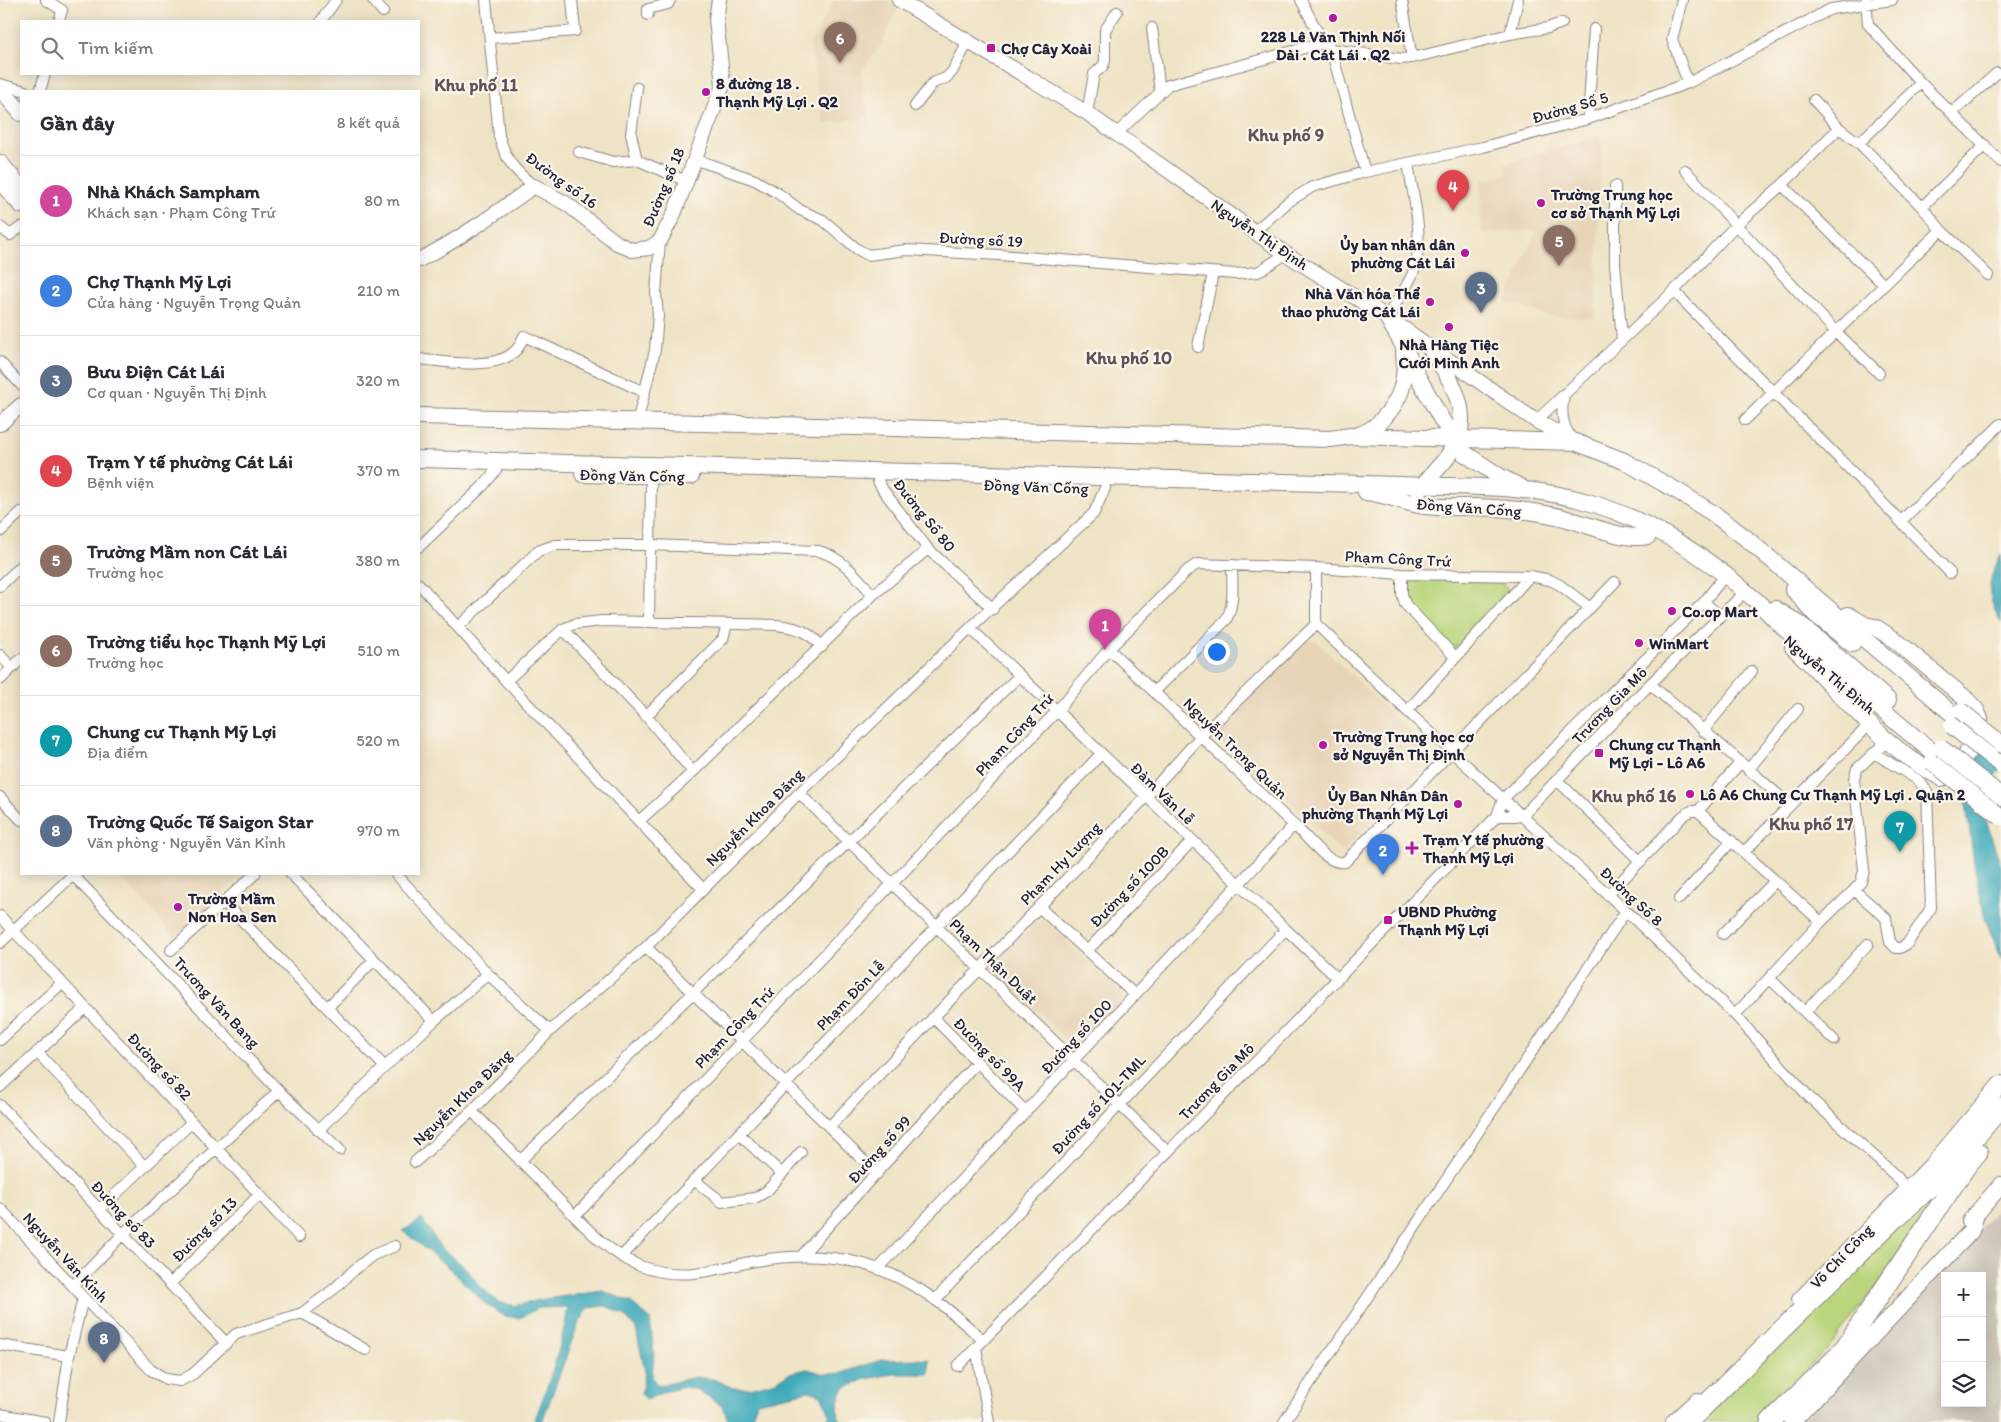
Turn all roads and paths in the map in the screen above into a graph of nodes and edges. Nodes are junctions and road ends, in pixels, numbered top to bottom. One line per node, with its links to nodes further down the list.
1 (46, 0): 15 (street)
2 (336, 0): 20 (street)
3 (373, 0): 16 (street)
4 (486, 0): 25 (street, Đường số 16)
5 (572, 0): 25 (street)
6 (670, 0): 18 (street)
7 (719, 0): 53 (main road, Đường số 18)
8 (1301, 0): 27 (street)
9 (1402, 0): 28 (street)
10 (1518, 0): 24 (street)
11 (1682, 0): 31 (street)
12 (1892, 0): 14 (street, Đường Số 5)
13 (905, 1): 26 (main road, Nguyễn Thị Định)
14 (1866, 2): 31 (street, Đường Số 5); 32 (street)
15 (61, 5): 19 (street)
16 (383, 12)
17 (1118, 12): 43 (street)
18 (648, 15)
19 (59, 20)
20 (322, 20)
21 (1562, 23): 24 (street)
22 (1152, 28): 38 (street)
23 (1594, 29): 45 (street)
24 (1510, 34): 28 (street)
25 (490, 38): 62 (street, Đường số 16)
26 (968, 42): 41 (street); 43 (main road, Nguyễn Thị Định)
27 (1329, 46): 28 (street); 38 (street); 58 (street)
28 (1412, 58)
29 (1997, 73): 44 (street)
30 (45, 75): 37 (street)
31 (1688, 83): 45 (street, Đường Số 5)
32 (1921, 83): 44 (street); 49 (street)
33 (0, 84): 36 (street)
34 (0, 88): 42 (main road)
35 (637, 88): 52 (street)
36 (21, 90)
37 (40, 90)
38 (1160, 92): 48 (street)
39 (1814, 100): 47 (street)
40 (0, 103): 46 (main road)
41 (915, 106)
42 (20, 113)
43 (1087, 113): 48 (main road, Nguyễn Thị Định)
44 (1952, 113): 50 (street)
45 (1588, 119): 56 (street, Đường Số 5)
46 (20, 125)
47 (1838, 128): 49 (street); 61 (street)
48 (1116, 134): 71 (main road, Nguyễn Thị Định)
49 (1859, 143): 66 (street)
50 (1985, 145): 54 (street); 66 (street)
51 (579, 152): 52 (street)
52 (637, 160): 59 (street)
53 (694, 160): 59 (main road, Đường số 18); 75 (street, Đường số 19)
54 (2001, 162)
55 (0, 163): 64 (main road)
56 (1408, 163): 58 (street, Đường Số 5); 79 (street)
57 (1685, 170): 67 (street)
58 (1365, 172): 71 (street, Đường Số 5)
59 (686, 180): 72 (main road, Đường số 18)
60 (0, 181): 65 (main road)
61 (1782, 184): 67 (street); 77 (street)
62 (534, 186): 72 (main road, Đường số 16); 74 (main road)
63 (1615, 186): 81 (street)
64 (20, 187)
65 (20, 204)
66 (1922, 207): 70 (street)
67 (1736, 225): 78 (street); 80 (street)
68 (0, 227): 69 (street)
69 (20, 227)
70 (1941, 230): 76 (street); 77 (street)
71 (1254, 231): 73 (main road, Nguyễn Thị Định)
72 (660, 241): 89 (street, Đường số 18)
73 (1286, 254): 75 (street, Đường số 19); 79 (main road, Nguyễn Thị Định)
74 (420, 259)
75 (1213, 273): 83 (street)
76 (1988, 275)
77 (1884, 286): 80 (street)
78 (1674, 291): 81 (street); 91 (street)
79 (1387, 317): 82 (main road, Nguyễn Thị Định); 84 (main road, Nguyễn Thị Định)
80 (1836, 332): 87 (street); 91 (street)
81 (1622, 339): 90 (street)
82 (1402, 343): 101 (main road); 102 (main road, Nguyễn Thị Định)
83 (1198, 347)
84 (1430, 348): 96 (main road, Nguyễn Thị Định); 102 (main road)
85 (420, 359): 89 (street)
86 (0, 362): 88 (street)
87 (1879, 373)
88 (20, 384)
89 (644, 392): 94 (street, Đường số 18)
90 (1564, 394): 96 (street); 103 (street)
91 (1773, 394): 97 (street); 119 (street)
92 (20, 405): 98 (main road)
93 (420, 410): 94 (main road)
94 (639, 415): 100 (main road)
95 (420, 416): 100 (main road)
96 (1536, 420): 103 (main road, Nguyễn Thị Định)
97 (1745, 420)
98 (0, 424)
99 (2001, 424): 119 (street)
100 (958, 425): 101 (main road)
101 (1345, 436): 102 (main road)
102 (1457, 439): 103 (main road); 108 (main road); 115 (main road, Nguyễn Thị Định)
103 (1575, 442): 105 (main road, Nguyễn Thị Định)
104 (420, 459): 106 (main road, Đồng Văn Cống)
105 (1624, 461): 122 (main road, Nguyễn Thị Định); 142 (main road, Nguyễn Thị Định)
106 (498, 465): 107 (main road, Đồng Văn Cống); 109 (main road, Đồng Văn Cống); 110 (main road, Đồng Văn Cống); 124 (street)
107 (420, 467)
108 (1433, 472): 111 (main road); 112 (main road)
109 (651, 476): 110 (main road, Đồng Văn Cống); 123 (street)
110 (876, 476): 113 (main road, Đồng Văn Cống); 114 (main road, Đồng Văn Cống); 125 (street, Đường Số 80)
111 (1400, 485): 112 (main road, Đồng Văn Cống); 113 (main road, Đồng Văn Cống)
112 (1422, 486): 115 (main road, Đồng Văn Cống); 116 (main road); 117 (main road)
113 (1355, 487): 114 (main road, Đồng Văn Cống); 116 (main road, Đồng Văn Cống)
114 (1105, 488): 140 (street, Nguyễn Khoa Đăng)
115 (1527, 490): 121 (main road, Nguyễn Thị Định)
116 (1380, 494): 117 (main road, Đồng Văn Cống)
117 (1411, 503): 121 (main road, Đồng Văn Cống)
118 (20, 513): 120 (street)
119 (1901, 521): 129 (street)
120 (0, 532)
121 (1651, 532): 132 (main road, Nguyễn Thị Định)
122 (1747, 539): 142 (main road, Nguyễn Thị Định); 167 (main road, Nguyễn Thị Định)
123 (650, 545): 136 (street); 143 (street); 147 (street)
124 (420, 546)
125 (928, 549): 136 (street); 140 (street, Đường Số 80)
126 (1232, 565): 128 (street, Phạm Công Trứ); 152 (street, Phạm Công Trứ); 162 (street)
127 (20, 567): 135 (street)
128 (1316, 568): 130 (street, Phạm Công Trứ); 145 (street)
129 (1950, 573)
130 (1402, 574): 131 (street, Phạm Công Trứ); 154 (street)
131 (1530, 576): 139 (street, Phạm Công Trứ); 154 (street)
132 (1722, 580): 137 (main road, Nguyễn Thị Định); 138 (street, Trương Gia Mô)
133 (1615, 582): 139 (street, Nguyễn Trọng Quản)
134 (420, 585): 147 (street)
135 (0, 586)
136 (874, 595): 151 (street)
137 (1745, 596): 141 (street, Trương Gia Mô); 146 (main road); 150 (main road, Nguyễn Thị Định); 177 (main road, Nguyễn Thị Định)
138 (1704, 602): 141 (street); 187 (street, Trương Gia Mô)
139 (1590, 608): 173 (street, Nguyễn Trọng Quản)
140 (993, 609): 148 (street, Nguyễn Khoa Đăng)
141 (1720, 616): 161 (street, Trương Gia Mô)
142 (1846, 619): 167 (main road, Nguyễn Thị Định); 171 (main road)
143 (649, 622): 144 (street); 149 (street)
144 (727, 624): 151 (street); 166 (street)
145 (1316, 624): 164 (street, Đường Số 8); 170 (street, Phạm Hy Lượng)
146 (1768, 624): 150 (main road, Nguyễn Thị Định); 168 (main road)
147 (458, 627): 160 (street)
148 (970, 628): 158 (street, Đàm Văn Lễ); 183 (street, Nguyễn Khoa Đăng)
149 (563, 629): 160 (street); 166 (street)
150 (1797, 640): 177 (main road, Nguyễn Thị Định)
151 (822, 647): 181 (street)
152 (1110, 648): 162 (street, Nguyễn Trọng Quản); 165 (street, Phạm Công Trứ)
153 (0, 655): 156 (street)
154 (1455, 657): 164 (street)
155 (20, 660): 156 (street)
156 (12, 668): 159 (street)
157 (1752, 671): 169 (street)
158 (1019, 676): 165 (street, Đàm Văn Lễ); 197 (street)
159 (0, 680)
160 (506, 681): 195 (street)
161 (1650, 684): 169 (street); 182 (street, Trương Gia Mô)
162 (1155, 691): 170 (street, Nguyễn Trọng Quản)
163 (1798, 709): 180 (street)
164 (1407, 711): 173 (street, Đường Số 8)
165 (1056, 712): 176 (street, Đàm Văn Lễ); 208 (street, Phạm Công Trứ)
166 (646, 716): 181 (street)
167 (1956, 718): 172 (main road, bridge); 175 (main road); 179 (main road, bridge)
168 (1870, 724): 171 (main road); 188 (street)
169 (1703, 731): 178 (street)
170 (1201, 736): 186 (street, Phạm Hy Lượng); 196 (street, Nguyễn Trọng Quản)
171 (1887, 741): 174 (street)
172 (2001, 744)
173 (1452, 752): 187 (street, Đường Số 8); 196 (street, Nguyễn Trọng Quản)
174 (1874, 753): 211 (street); 211 (street)
175 (2001, 753)
176 (1101, 754): 186 (street, Đàm Văn Lễ); 219 (street, Phạm Đôn Lễ)
177 (1937, 755): 184 (main road, bridge); 189 (main road); 193 (main road, bridge)
178 (1740, 762): 180 (street); 190 (street)
179 (2001, 765)
180 (1748, 770): 188 (street)
181 (693, 772): 195 (street)
182 (1558, 781): 192 (street, Trương Gia Mô); 201 (street)
183 (799, 793): 197 (street, Phạm Thận Duật); 210 (street, Nguyễn Khoa Đăng)
184 (2001, 796)
185 (0, 797): 194 (street)
186 (1146, 797): 198 (street, Đàm Văn Lễ); 215 (street, Phạm Hy Lượng)
187 (1503, 800): 191 (street, Trương Gia Mô); 192 (street, Đường Số 8)
188 (1790, 805): 200 (street)
189 (2001, 808)
190 (1698, 811): 199 (street); 201 (street)
191 (1497, 816): 192 (street); 231 (street, Trương Gia Mô)
192 (1522, 816): 212 (street, Đường Số 8)
193 (2001, 817)
194 (20, 819)
195 (639, 821): 210 (street)
196 (1294, 825): 209 (street, Đường số 100)
197 (849, 841): 208 (street, Phạm Thận Duật); 234 (street)
198 (1192, 841): 209 (street, Đàm Văn Lễ); 227 (street, Đường số 100B)
199 (1732, 841): 200 (street); 213 (street)
200 (1744, 852): 207 (street)
201 (1640, 862): 212 (street)
202 (72, 875): 221 (street)
203 (74, 875): 253 (street, Trương Văn Bang)
204 (254, 875): 214 (street)
205 (292, 875): 228 (street)
206 (397, 875): 230 (street)
207 (1775, 881): 218 (street); 222 (street)
208 (892, 883): 219 (street, Phạm Thận Duật); 245 (street, Phạm Công Trứ)
209 (1238, 885): 220 (street, Đàm Văn Lễ); 235 (street, Đường số 100)
210 (703, 888): 225 (street, Nguyễn Khoa Đăng)
211 (1854, 890): 218 (street)
212 (1608, 894): 216 (street, Đường Số 8)
213 (1678, 899)
214 (224, 902): 226 (street); 236 (street)
215 (1039, 907): 227 (street); 229 (street, Phạm Hy Lượng)
216 (1626, 911): 239 (street, Đường Số 8); 305 (street)
217 (0, 916): 221 (street, Đường số 82)
218 (1821, 922): 232 (street)
219 (937, 926): 229 (street, Phạm Thận Duật); 250 (street, Phạm Đôn Lễ)
220 (1285, 930): 231 (street, Đàm Văn Lễ); 254 (street, Đường số 101-TML)
221 (13, 931): 223 (street); 233 (street, Đường số 82)
222 (1723, 934)
223 (0, 943)
224 (1868, 944): 238 (street)
225 (646, 947): 234 (street); 242 (street, Nguyễn Khoa Đăng)
226 (171, 950)
227 (1087, 951): 235 (street)
228 (374, 960): 236 (street); 241 (street)
229 (980, 968): 240 (street, Phạm Hy Lượng); 247 (street, Phạm Thận Duật)
230 (488, 974): 241 (street); 242 (street)
231 (1336, 978): 267 (street, Trương Gia Mô)
232 (1768, 978): 238 (street); 239 (street)
233 (62, 983): 237 (street, Đường số 82); 243 (street)
234 (693, 993): 245 (street); 269 (street)
235 (1135, 995): 247 (street, Đường số 100)
236 (328, 1007): 249 (street)
237 (86, 1008): 246 (street); 259 (street, Đường số 82)
238 (1805, 1012): 244 (street)
239 (1735, 1014): 277 (street, Đường Số 8)
240 (934, 1017): 248 (street, Đường số 99A); 261 (street, Phạm Hy Lượng)
241 (434, 1022): 249 (street)
242 (550, 1031): 257 (street, Nguyễn Khoa Đăng)
243 (0, 1040)
244 (1834, 1040)
245 (742, 1041): 250 (street); 281 (street, Phạm Công Trứ)
246 (37, 1052): 252 (street); 271 (street)
247 (1074, 1060): 254 (street, Phạm Thận Duật); 258 (street, Đường số 100)
248 (977, 1062): 258 (street, Đường số 99A); 273 (street, Đường số 99)
249 (386, 1066): 262 (street)
250 (786, 1084): 261 (street); 263 (street, Phạm Đôn Lễ)
251 (2001, 1084): 277 (main road, Võ Chí Công)
252 (0, 1087)
253 (279, 1090): 262 (street, Trương Văn Bang); 264 (street)
254 (1119, 1104): 267 (street, Phạm Thận Duật); 291 (street, Đường số 101-TML)
255 (0, 1105): 279 (street, Đường số 83)
256 (2001, 1107): 268 (highway)
257 (472, 1110): 269 (street); 270 (street, Nguyễn Khoa Đăng)
258 (1026, 1112): 287 (street, Đường số 100)
259 (192, 1122): 264 (street, Đường số 82); 271 (street)
260 (2001, 1125): 268 (highway)
261 (829, 1127): 273 (street)
262 (318, 1130): 265 (street, Trương Văn Bang)
263 (739, 1134): 272 (street); 274 (street, Phạm Đôn Lễ)
264 (215, 1148): 276 (street, Đường số 82); 282 (street)
265 (340, 1150)
266 (800, 1152): 272 (street)
267 (1168, 1152): 294 (street, Trương Gia Mô)
268 (1963, 1160): 277 (highway, Võ Chí Công); 297 (highway)
269 (520, 1161): 281 (street)
270 (416, 1162)
271 (145, 1167): 279 (street)
272 (782, 1174): 274 (street)
273 (877, 1174): 286 (street, Đường số 99)
274 (694, 1180): 285 (street, Phạm Đôn Lễ)
275 (2001, 1185): 280 (main road)
276 (259, 1195): 283 (street, Đường số 82); 288 (street, Đường số 13)
277 (1910, 1196): 306 (main road, Võ Chí Công); 307 (highway, Võ Chí Công)
278 (0, 1208): 289 (street, Nguyễn Văn Kỉnh)
279 (99, 1210): 282 (street, Đường số 83)
280 (1976, 1214): 297 (main road); 301 (main road)
281 (575, 1216): 285 (street)
282 (123, 1234): 288 (street, Đường số 83); 289 (street)
283 (299, 1237)
284 (394, 1246): 292 (street)
285 (622, 1256): 286 (street)
286 (802, 1256): 287 (street)
287 (879, 1268): 291 (street)
288 (170, 1284): 293 (street, Đường số 83)
289 (73, 1286): 290 (street, Nguyễn Văn Kỉnh)
290 (83, 1298): 293 (street, Nguyễn Văn Kỉnh); 298 (street)
291 (935, 1300): 294 (street)
292 (302, 1313): 293 (street); 296 (street)
293 (226, 1343)
294 (980, 1344): 299 (street, Trương Gia Mô); 304 (street)
295 (0, 1345): 298 (street)
296 (366, 1350)
297 (1841, 1353): 301 (highway)
298 (69, 1356): 303 (street)
299 (958, 1366)
300 (0, 1414): 302 (street)
301 (1782, 1420)
302 (45, 1422)
303 (58, 1422)
304 (989, 1422)
305 (1284, 1422)
306 (1674, 1422)
307 (1688, 1422)

